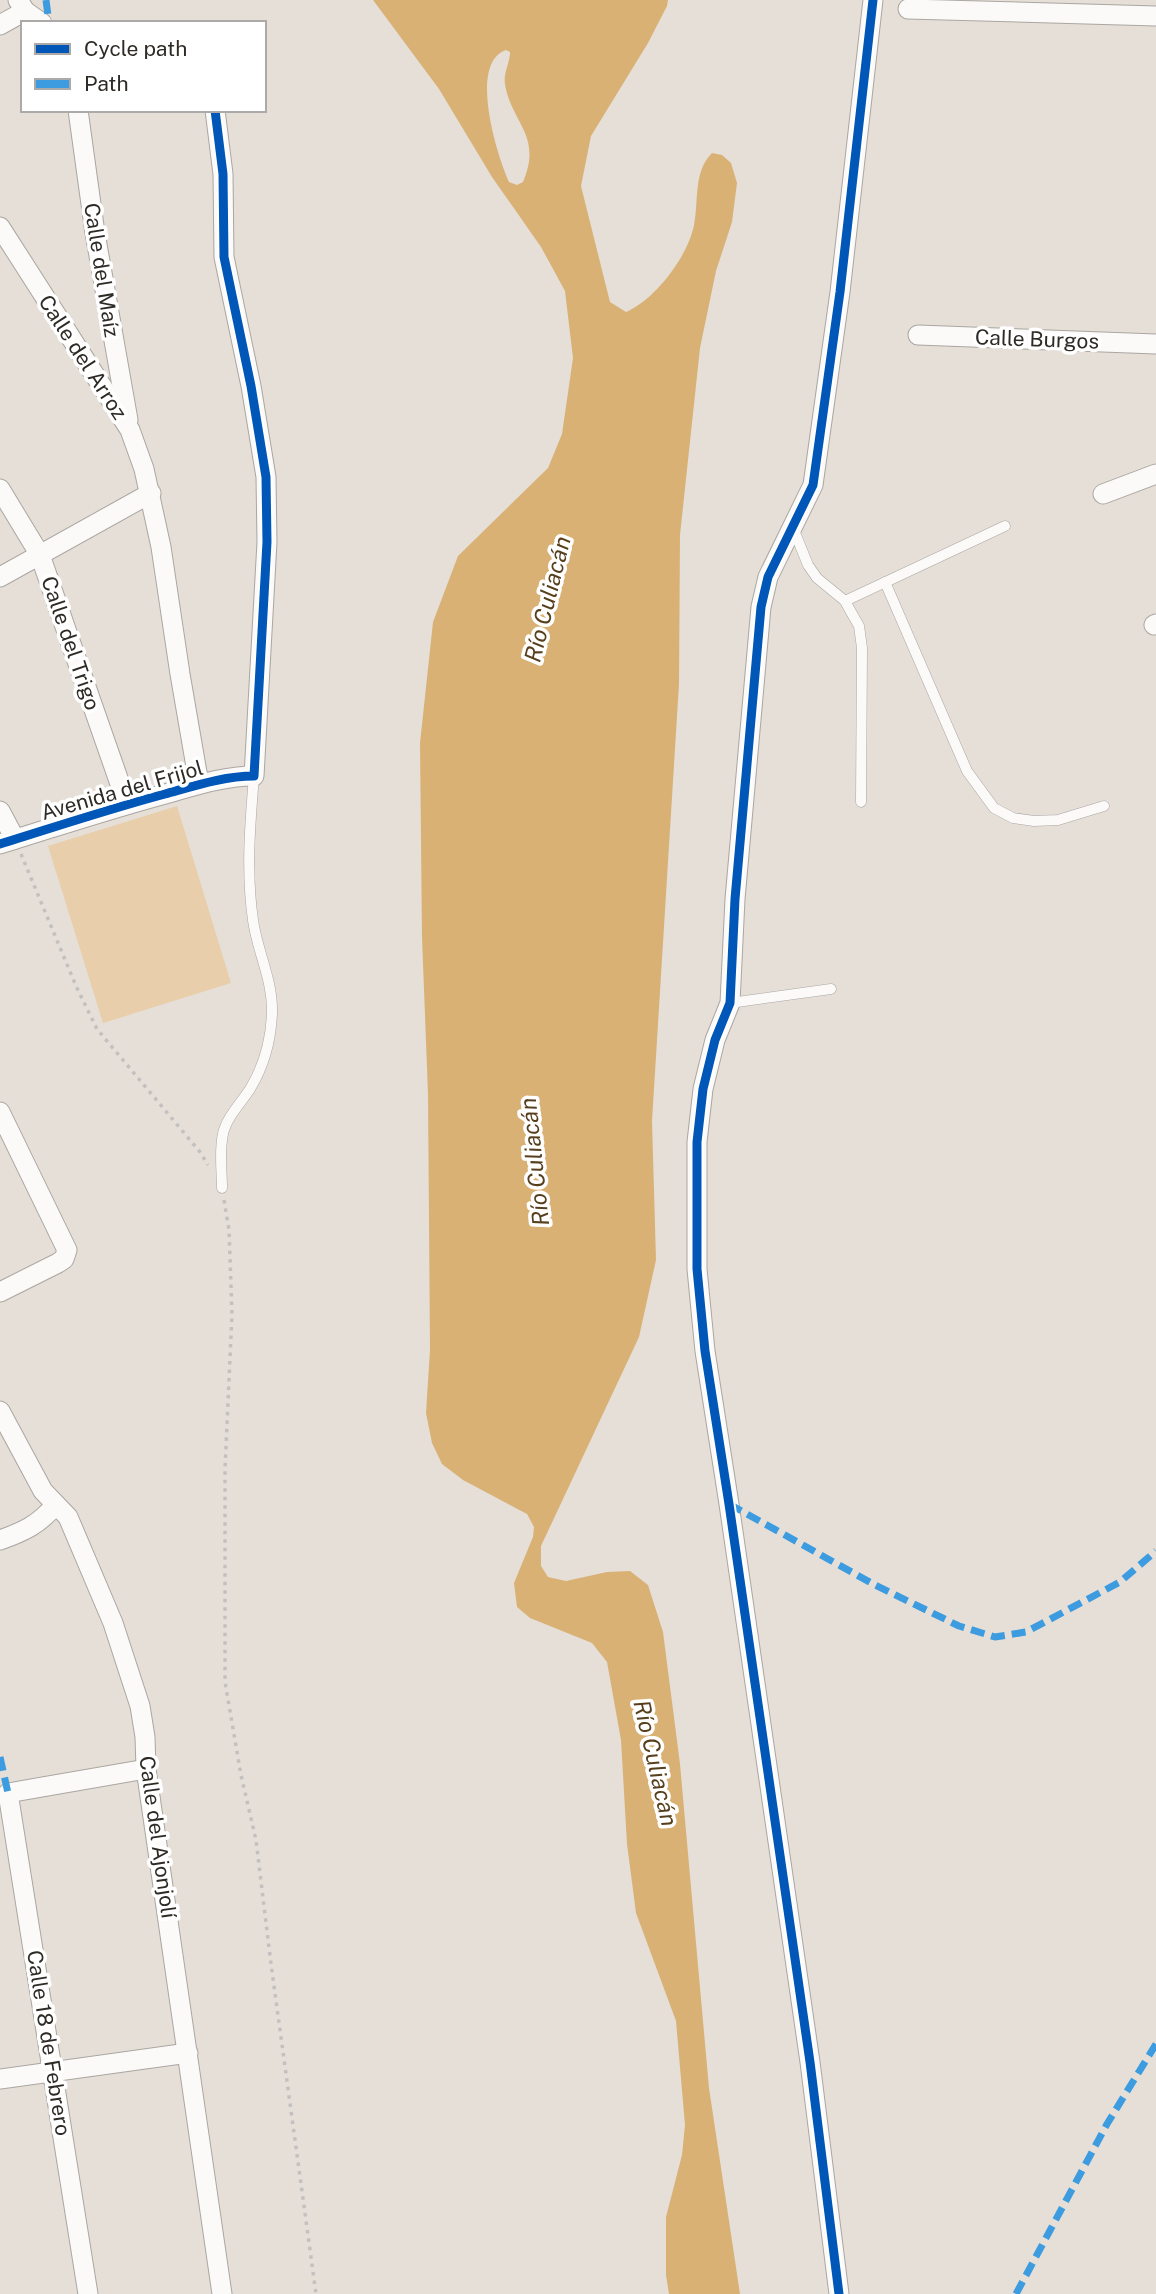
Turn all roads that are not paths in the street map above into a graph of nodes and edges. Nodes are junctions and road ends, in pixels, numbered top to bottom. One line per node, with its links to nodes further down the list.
1 (873, 0): 18 (street)
2 (21, 6): 6 (street); 7 (street)
3 (964, 6): 4 (street); 5 (street)
4 (908, 9)
5 (1156, 16)
6 (40, 21)
7 (0, 24)
8 (78, 112): 13 (street, Calle del Maíz)
9 (215, 112): 24 (street)
10 (0, 227): 13 (street, Calle del Arroz)
11 (918, 335): 12 (street, Calle Burgos)
12 (1156, 344)
13 (130, 430): 16 (street, Calle del Arroz)
14 (1156, 474): 17 (street)
15 (0, 489): 20 (street, Calle del Trigo)
16 (151, 493): 20 (street); 25 (street)
17 (1104, 495)
18 (792, 525): 23 (lane); 32 (street)
19 (1005, 526): 22 (lane)
20 (40, 555): 21 (street); 27 (street, Calle del Trigo)
21 (0, 577)
22 (885, 582): 23 (lane); 28 (lane)
23 (845, 601): 26 (lane)
24 (254, 776): 25 (street, Avenida del Frijol); 34 (lane)
25 (199, 784): 27 (street, Avenida del Frijol)
26 (861, 802)
27 (127, 804): 30 (street, Avenida del Frijol)
28 (1104, 806)
29 (0, 811): 30 (street)
30 (8, 841)
31 (831, 989): 32 (lane)
32 (730, 1003): 45 (street)
33 (0, 1112): 35 (street)
34 (222, 1188)
35 (0, 1292)
36 (0, 1411): 37 (street, Calle del Ajonjolí)
37 (55, 1505): 38 (street); 39 (street, Calle del Ajonjolí)
38 (0, 1540)
39 (146, 1769): 40 (street, Calle del Ajonjolí); 41 (street, Calle 18 de Febrero)
40 (188, 2053): 41 (street); 44 (street, Calle del Ajonjolí)
41 (53, 2072): 42 (street); 43 (street, Calle 18 de Febrero)
42 (0, 2080)
43 (88, 2294)
44 (222, 2294)
45 (839, 2294)

